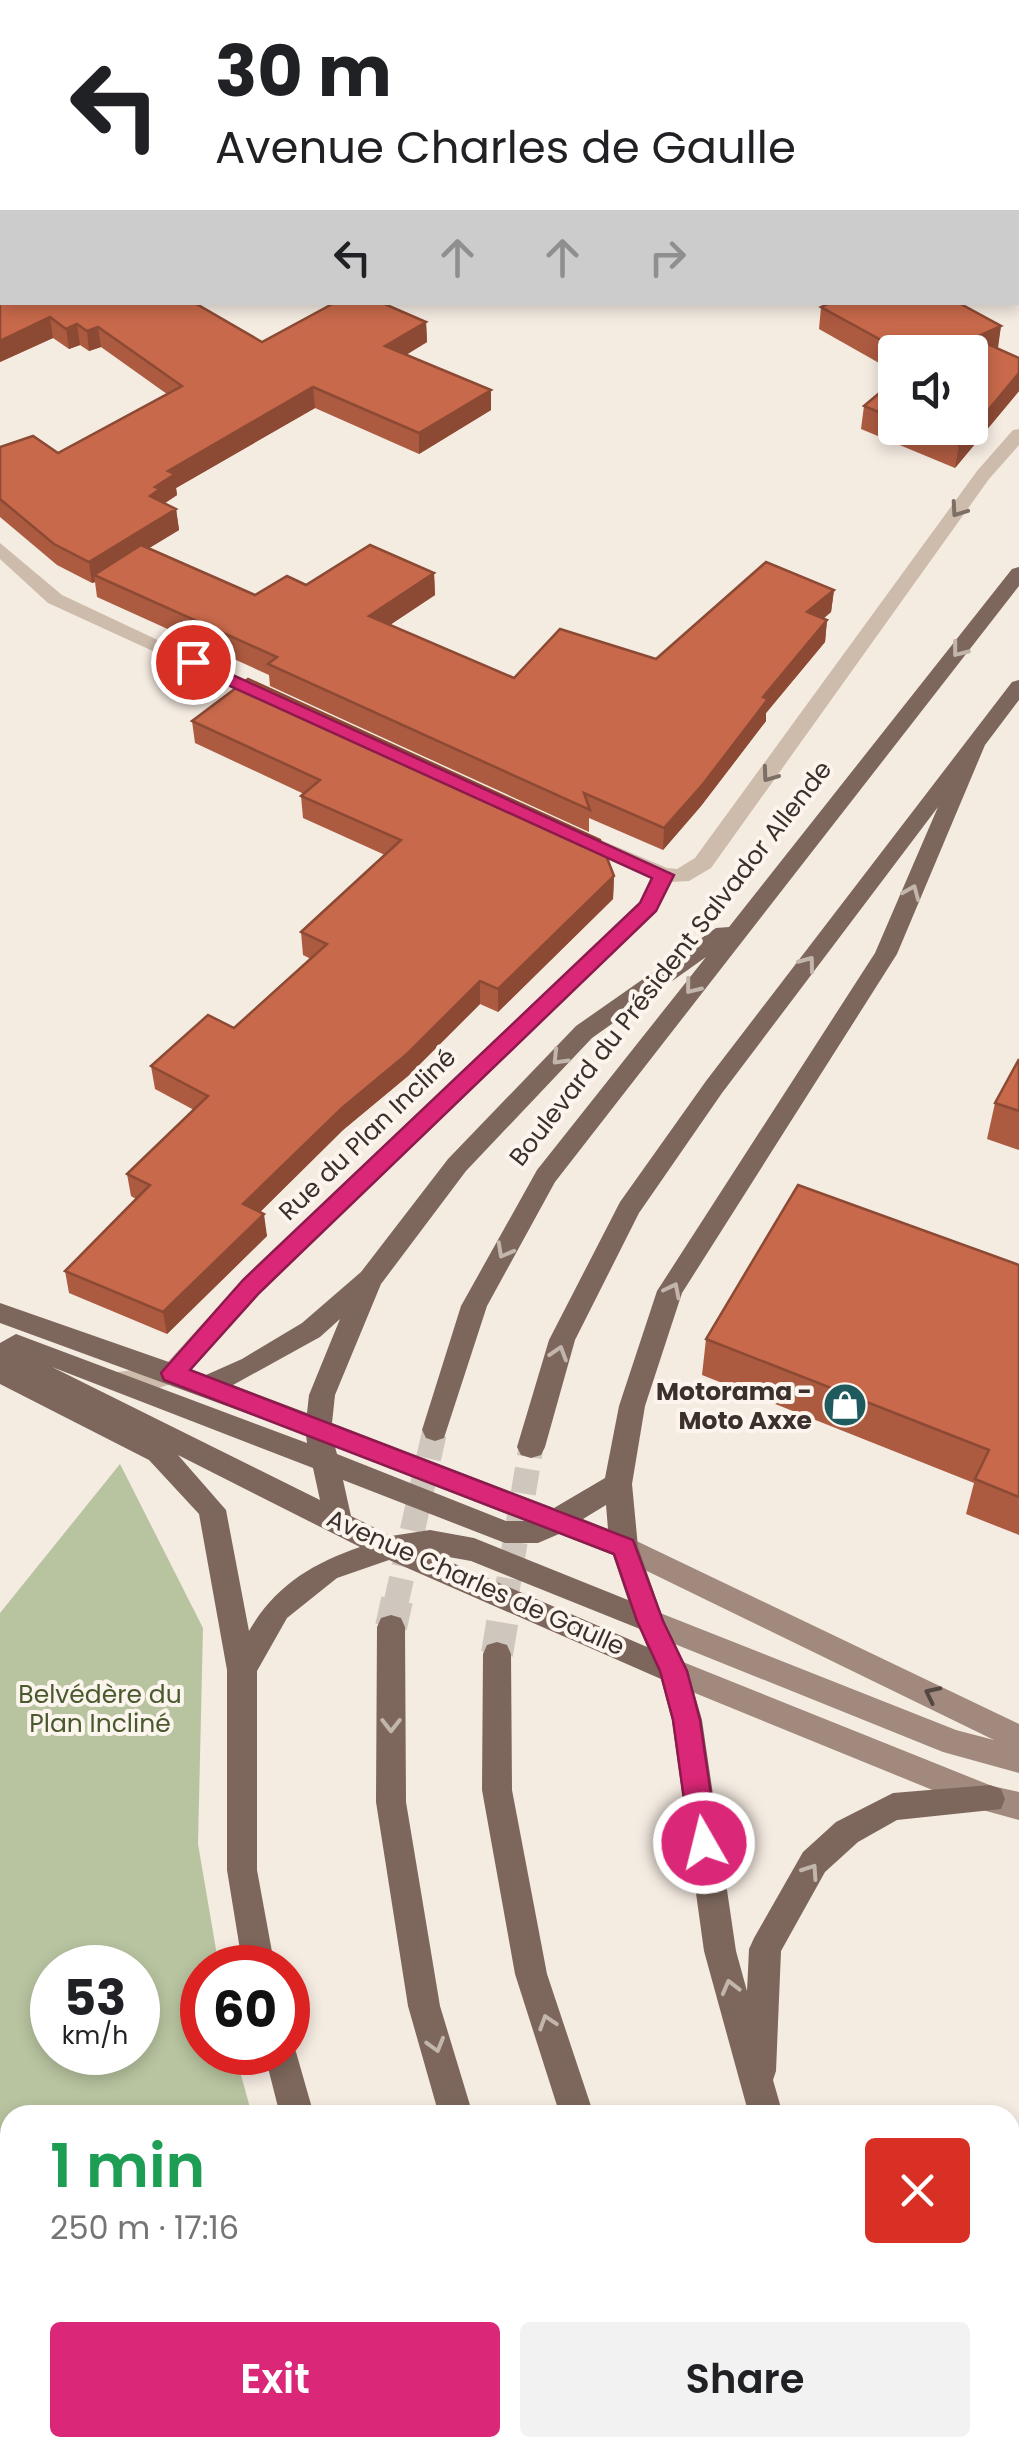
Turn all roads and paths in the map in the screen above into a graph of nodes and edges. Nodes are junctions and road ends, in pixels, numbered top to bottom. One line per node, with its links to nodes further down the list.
1 (1019, 434): 8 (street, one-way to 8)
2 (0, 549): 5 (street)
3 (1019, 573): 9 (main road, Boulevard du Président Salvador Allende, one-way to 9)
4 (1019, 686): 6 (main road)
5 (286, 705)
6 (975, 745): 20 (main road, one-way to 6); 22 (main road, one-way to 6)
7 (553, 828): 8 (street)
8 (653, 872): 15 (street, Rue du Plan Incliné)
9 (748, 916): 10 (main road, one-way to 10); 19 (main road, Boulevard du Président Salvador Allende, one-way to 19)
10 (370, 1279): 17 (main road); 18 (main road)
11 (0, 1314): 15 (main road)
12 (0, 1339): 16 (main road)
13 (0, 1353): 23 (main road, Avenue Charles de Gaulle)
14 (0, 1372): 30 (main road)
15 (173, 1373): 16 (street); 17 (main road)
16 (119, 1380): 21 (main road)
17 (206, 1386): 18 (main road)
18 (318, 1430): 21 (main road); 24 (main road)
19 (435, 1430)
20 (531, 1447)
21 (327, 1463): 23 (main road); 24 (main road)
22 (618, 1484): 24 (main road); 26 (main road)
23 (338, 1521): 25 (main road, Avenue Charles de Gaulle)
24 (555, 1521): 26 (main road)
25 (387, 1547): 27 (main road); 30 (main road); 31 (main road, Avenue Charles de Gaulle)
26 (624, 1547): 27 (main road); 32 (main road, one-way to 26)
27 (650, 1621): 31 (main road); 33 (main road, Avenue Charles de Gaulle)
28 (390, 1627): 38 (main road, one-way to 38)
29 (497, 1654): 39 (main road, one-way to 29)
30 (242, 1670): 35 (main road)
31 (674, 1671): 34 (main road, Avenue Charles de Gaulle); 40 (main road, one-way to 31)
32 (1019, 1738)
33 (1019, 1760)
34 (1005, 1802): 41 (main road, one-way to 34)
35 (254, 1945)
36 (286, 2075): 37 (main road)
37 (294, 2105)
38 (453, 2105)
39 (574, 2105)
40 (762, 2105)
41 (762, 2105)

